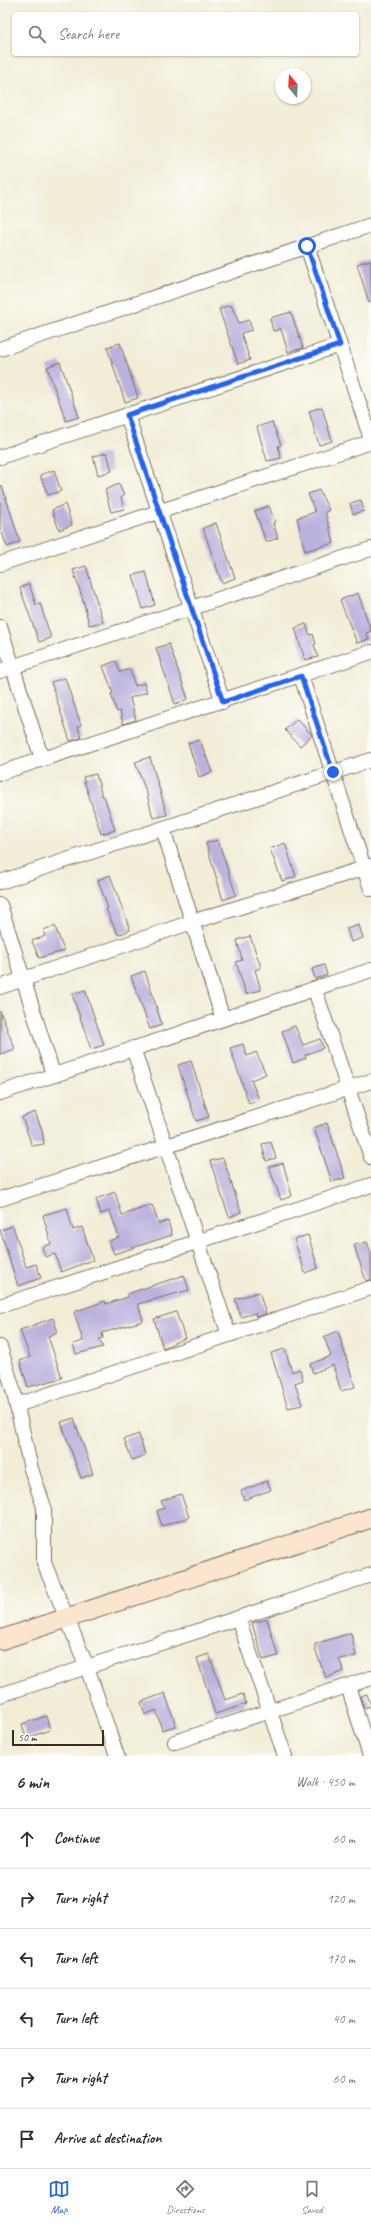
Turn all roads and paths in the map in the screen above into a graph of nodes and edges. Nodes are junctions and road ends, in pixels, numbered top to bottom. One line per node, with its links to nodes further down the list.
1 (371, 224): 2 (street)
2 (307, 246): 3 (street); 4 (street)
3 (340, 345): 5 (street); 6 (street)
4 (0, 349)
5 (127, 415): 8 (street); 9 (street)
6 (371, 439)
7 (371, 442): 9 (street)
8 (0, 457)
9 (159, 512): 11 (street); 12 (street)
10 (371, 549): 12 (street)
11 (0, 564)
12 (192, 608): 15 (street); 17 (street)
13 (0, 627): 15 (street)
14 (371, 652): 16 (street)
15 (6, 668): 18 (street)
16 (301, 676): 17 (street); 20 (street)
17 (223, 702): 18 (street)
18 (42, 759): 21 (street)
19 (371, 760): 20 (street)
20 (333, 772): 22 (street); 23 (street)
21 (0, 773)
22 (163, 828): 24 (street); 27 (street)
23 (368, 868): 25 (street); 27 (street)
24 (0, 882)
25 (371, 889)
26 (0, 905): 29 (street)
27 (192, 922): 29 (street); 32 (street)
28 (371, 970): 31 (street)
29 (24, 979): 30 (street); 34 (street)
30 (0, 987)
31 (315, 990): 32 (street); 36 (street)
32 (223, 1020): 33 (street)
33 (133, 1048): 34 (street); 38 (street)
34 (54, 1074): 37 (street)
35 (371, 1081): 36 (street)
36 (349, 1088): 38 (street); 39 (street)
37 (0, 1092)
38 (166, 1146): 41 (street); 42 (street)
39 (371, 1157)
40 (371, 1185): 42 (street)
41 (0, 1199)
42 (198, 1242): 44 (street); 45 (street)
43 (371, 1288): 45 (street)
44 (0, 1306)
45 (229, 1335): 47 (street)
46 (0, 1347): 47 (street)
47 (17, 1405): 50 (street)
48 (371, 1518): 50 (street)
49 (371, 1575): 51 (street)
50 (67, 1618): 52 (street); 53 (street)
51 (238, 1618): 53 (street); 57 (street)
52 (0, 1640)
53 (87, 1667): 56 (street); 59 (street)
54 (371, 1678): 55 (street)
55 (348, 1686): 57 (street); 61 (street)
56 (0, 1695)
57 (271, 1712): 58 (street); 60 (street)
58 (175, 1742)
59 (117, 1756)
60 (285, 1756)
61 (370, 1756)

